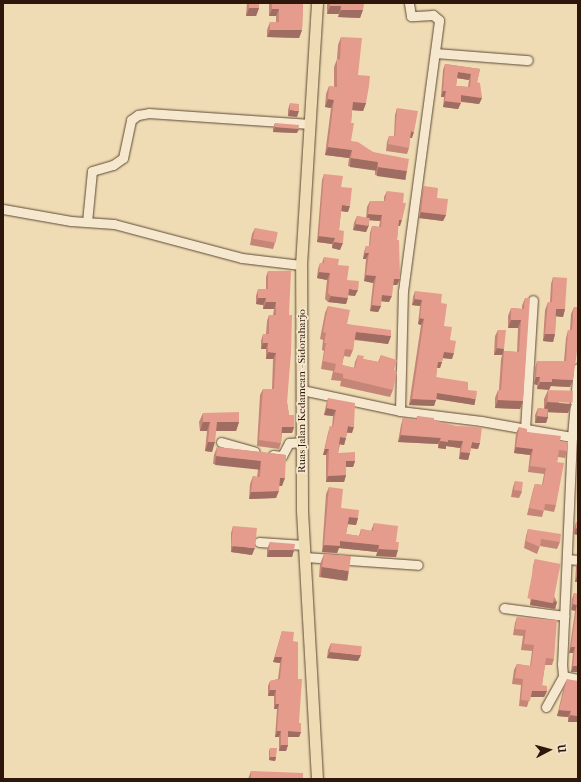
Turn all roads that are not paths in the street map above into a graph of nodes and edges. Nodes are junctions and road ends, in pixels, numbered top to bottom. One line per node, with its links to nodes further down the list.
1 (318, 3): 5 (main road, Ruas Jalan Kedamean - Sidoraharjo)
2 (409, 3): 3 (street)
3 (436, 53): 4 (street); 12 (street)
4 (528, 60)
5 (310, 124): 7 (street); 8 (main road, Ruas Jalan Kedamean - Sidoraharjo)
6 (3, 209): 7 (street)
7 (87, 222): 8 (street)
8 (300, 265): 11 (main road, Ruas Jalan Kedamean - Sidoraharjo)
9 (533, 300): 13 (street)
10 (578, 368): 14 (street)
11 (302, 390): 12 (street); 16 (main road, Ruas Jalan Kedamean - Sidoraharjo)
12 (400, 411): 13 (street)
13 (525, 429): 14 (street)
14 (572, 437): 17 (street)
15 (220, 442): 16 (street)
16 (302, 442): 19 (main road, Ruas Jalan Kedamean - Sidoraharjo)
17 (574, 466): 21 (street)
18 (259, 542): 19 (street)
19 (304, 545): 20 (main road, Ruas Jalan Kedamean - Sidoraharjo)
20 (305, 557): 23 (street); 29 (main road, Ruas Jalan Kedamean - Sidoraharjo)
21 (567, 559): 22 (street); 25 (street)
22 (578, 560)
23 (418, 565)
24 (504, 608): 25 (street)
25 (564, 616): 26 (street)
26 (563, 676): 27 (street); 28 (street)
27 (578, 679)
28 (546, 707)
29 (317, 779)

